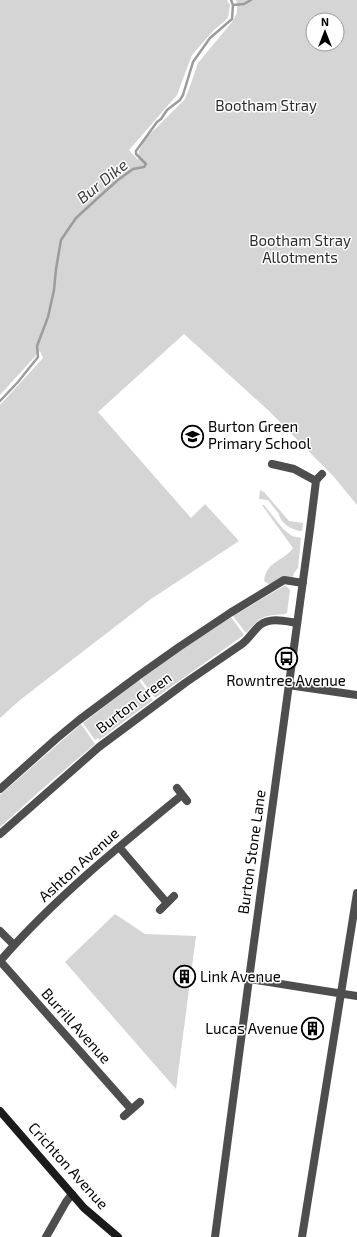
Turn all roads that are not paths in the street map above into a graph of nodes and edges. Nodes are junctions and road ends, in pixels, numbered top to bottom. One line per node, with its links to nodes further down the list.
1 (272, 464): 3 (street)
2 (322, 474): 3 (street)
3 (316, 481): 4 (street, Burton Stone Lane)
4 (303, 583): 5 (street, Burton Stone Lane); 8 (street, Burton Green)
5 (297, 623): 6 (street, Burton Stone Lane); 10 (street, Burton Green)
6 (288, 685): 7 (street); 19 (street, Burton Stone Lane)
7 (357, 693)
8 (0, 789)
9 (182, 795): 11 (street, Ashton Avenue)
10 (0, 834)
11 (119, 847): 14 (street); 17 (street, Ashton Avenue)
12 (357, 893): 20 (street)
13 (174, 896): 14 (street)
14 (167, 903): 15 (street)
15 (160, 910)
16 (0, 932): 17 (street)
17 (14, 945): 18 (street, Ashton Avenue)
18 (0, 961): 23 (street, Burrill Avenue)
19 (249, 979): 20 (street); 29 (street, Burton Stone Lane)
20 (341, 993): 21 (street); 30 (street)
21 (357, 996)
22 (140, 1102): 23 (street)
23 (131, 1110): 25 (street)
24 (0, 1111): 26 (street, Crichton Avenue)
25 (124, 1116)
26 (72, 1194): 27 (street); 28 (street, Crichton Avenue)
27 (46, 1237)
28 (118, 1237)
29 (215, 1237)
30 (302, 1237)

